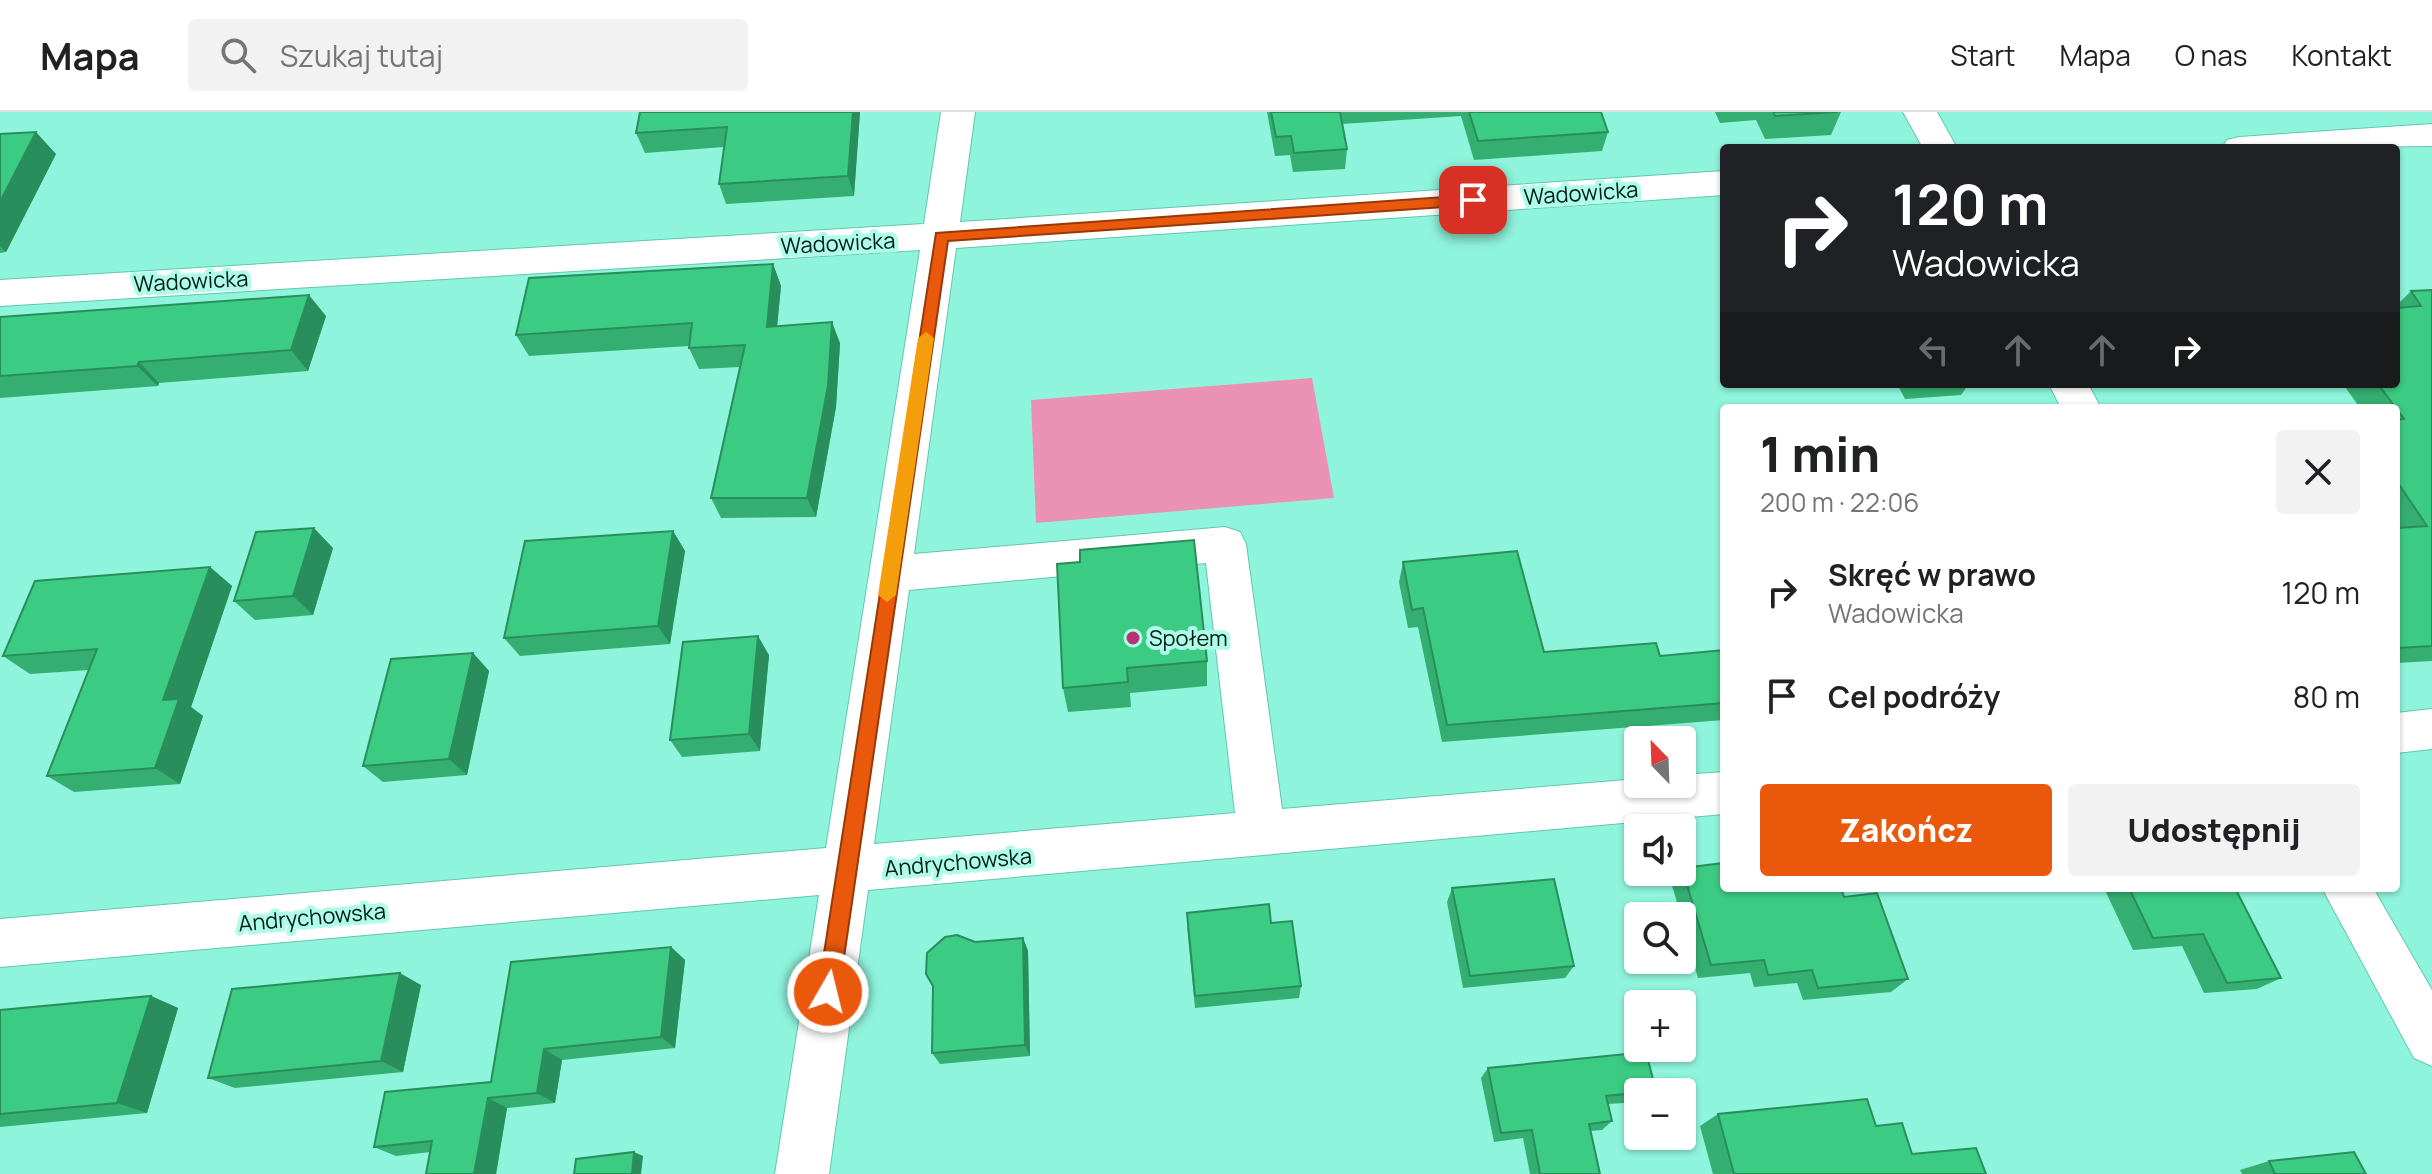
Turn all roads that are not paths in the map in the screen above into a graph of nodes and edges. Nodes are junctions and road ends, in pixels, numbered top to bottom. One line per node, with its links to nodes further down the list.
1 (958, 112): 7 (street)
2 (1920, 112): 4 (street)
3 (2432, 135): 5 (street)
4 (1938, 144)
5 (2298, 144)
6 (1720, 183): 7 (street, Wadowicka)
7 (941, 236): 8 (street, Wadowicka); 9 (street)
8 (0, 293)
9 (891, 573): 13 (street); 14 (street)
10 (2432, 729): 11 (street)
11 (2400, 733)
12 (1720, 793): 13 (street, Andrychowska)
13 (1261, 834): 14 (street, Andrychowska)
14 (846, 871): 16 (street, Andrychowska); 18 (street)
15 (2348, 892): 17 (street)
16 (0, 943)
17 (2432, 1040)
18 (802, 1174)

